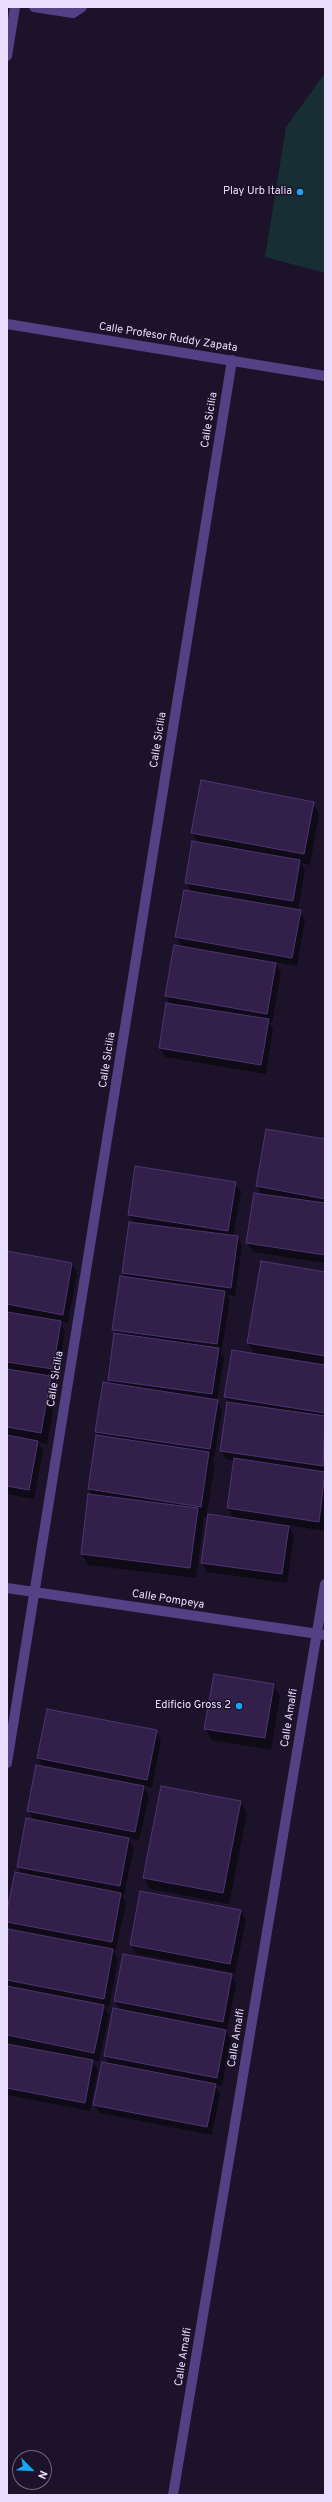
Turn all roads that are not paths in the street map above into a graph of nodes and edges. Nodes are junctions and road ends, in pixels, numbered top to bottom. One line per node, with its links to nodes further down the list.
1 (15, 7): 4 (street)
2 (34, 7): 3 (street)
3 (82, 7)
4 (7, 56)
5 (7, 324): 6 (street, Calle Profesor Ruddy Zapata)
6 (232, 360): 7 (street, Calle Profesor Ruddy Zapata); 10 (street, Calle Sicilia)
7 (325, 376)
8 (325, 1584): 11 (street, Calle Amalfi)
9 (7, 1588): 10 (street, Calle Pompeya)
10 (34, 1592): 11 (street, Calle Pompeya); 12 (street, Calle Sicilia)
11 (321, 1635): 13 (street, Calle Amalfi)
12 (7, 1763)
13 (173, 2495)

